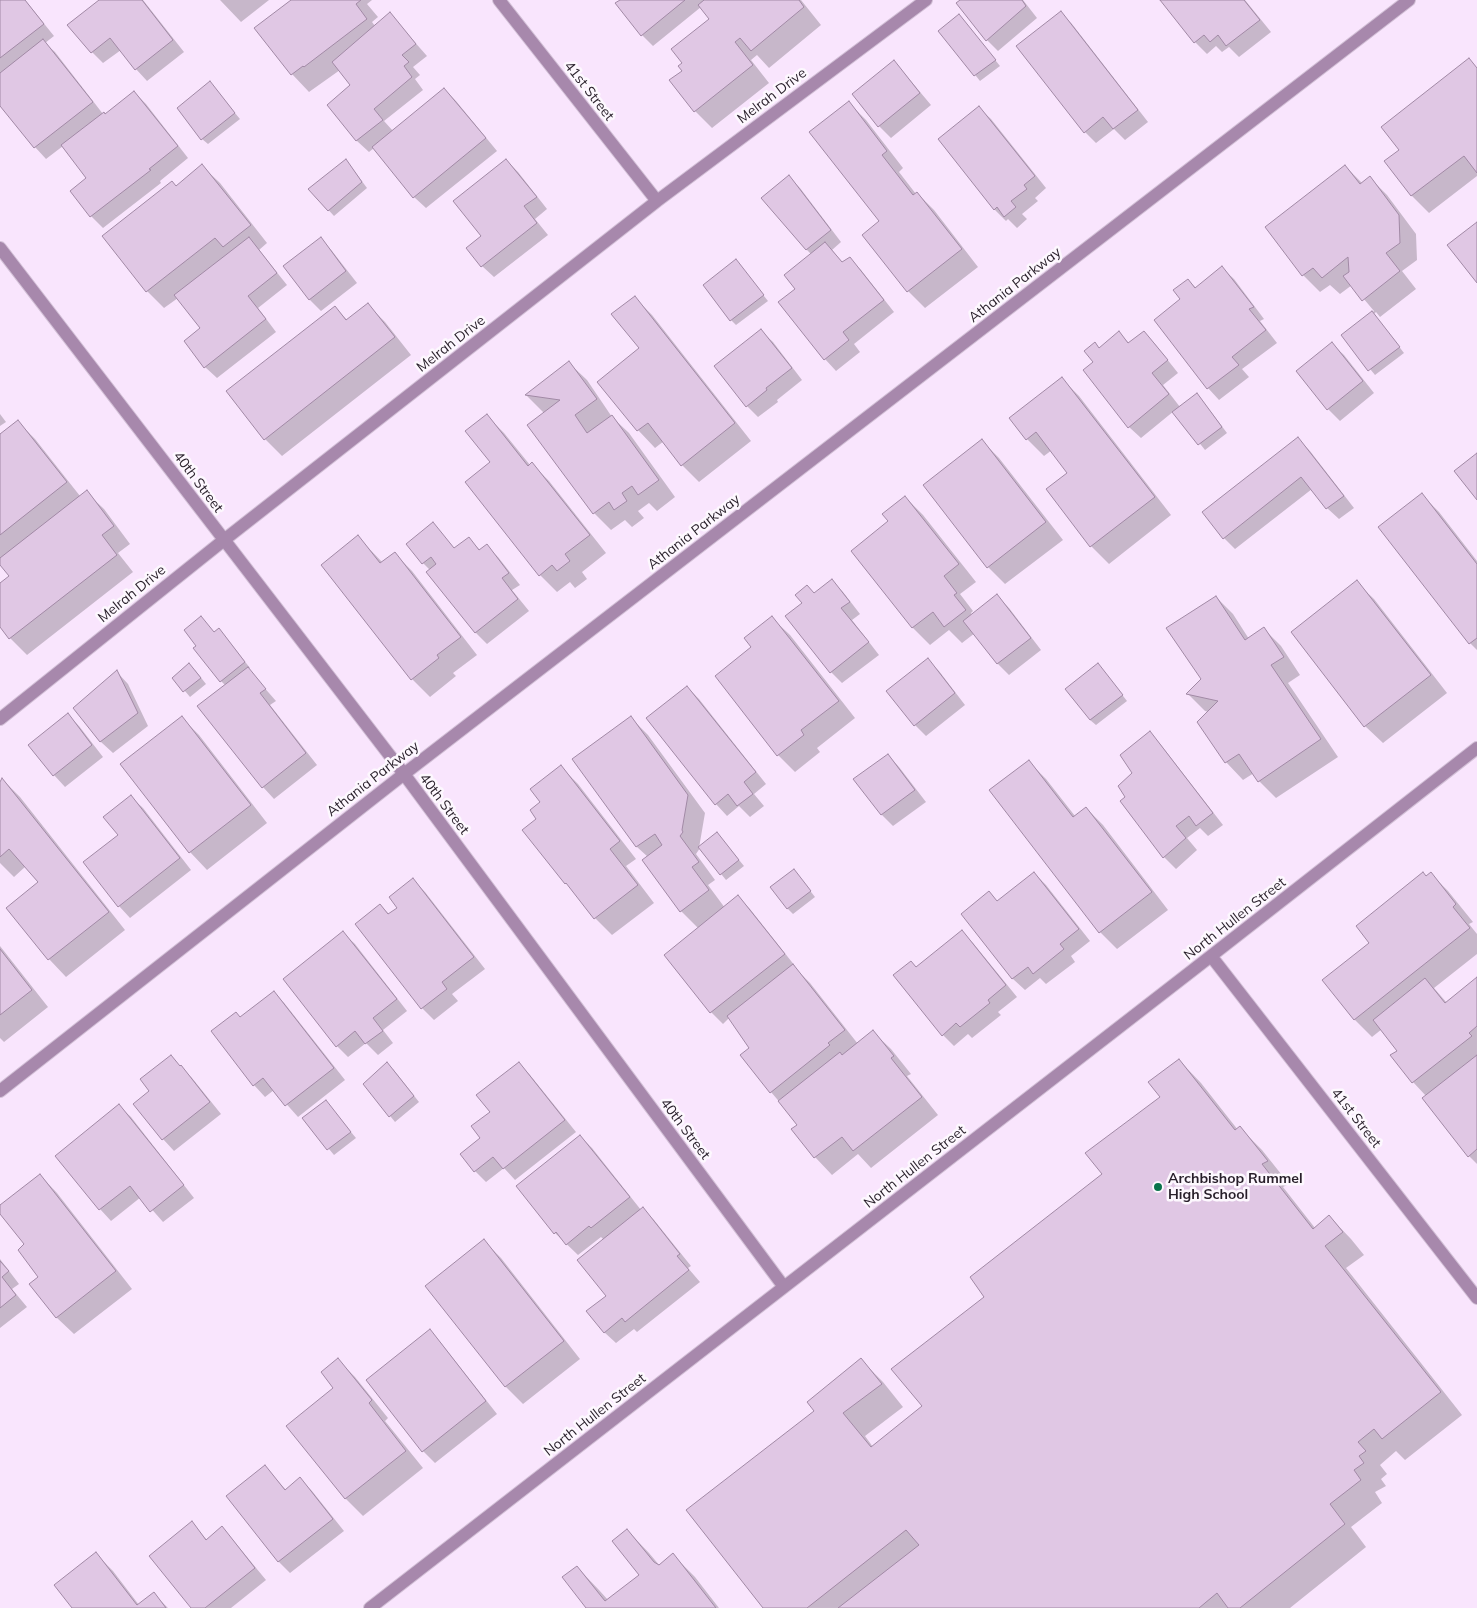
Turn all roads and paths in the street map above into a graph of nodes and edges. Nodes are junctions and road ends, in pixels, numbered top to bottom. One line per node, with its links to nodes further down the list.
1 (499, 0): 4 (street, 41st Street)
2 (926, 0): 4 (street, Melrah Drive)
3 (1409, 0): 9 (street, Athania Parkway)
4 (656, 201): 6 (street, Melrah Drive)
5 (0, 248): 6 (street, 40th Street)
6 (224, 540): 7 (street, Melrah Drive); 9 (street, 40th Street)
7 (0, 719)
8 (1477, 748): 10 (street, North Hullen Street)
9 (404, 774): 11 (street, Athania Parkway); 12 (street, 40th Street)
10 (1211, 956): 12 (street, North Hullen Street); 13 (street, 41st Street)
11 (0, 1091)
12 (784, 1287): 14 (street, North Hullen Street)
13 (1477, 1298)
14 (370, 1608)

